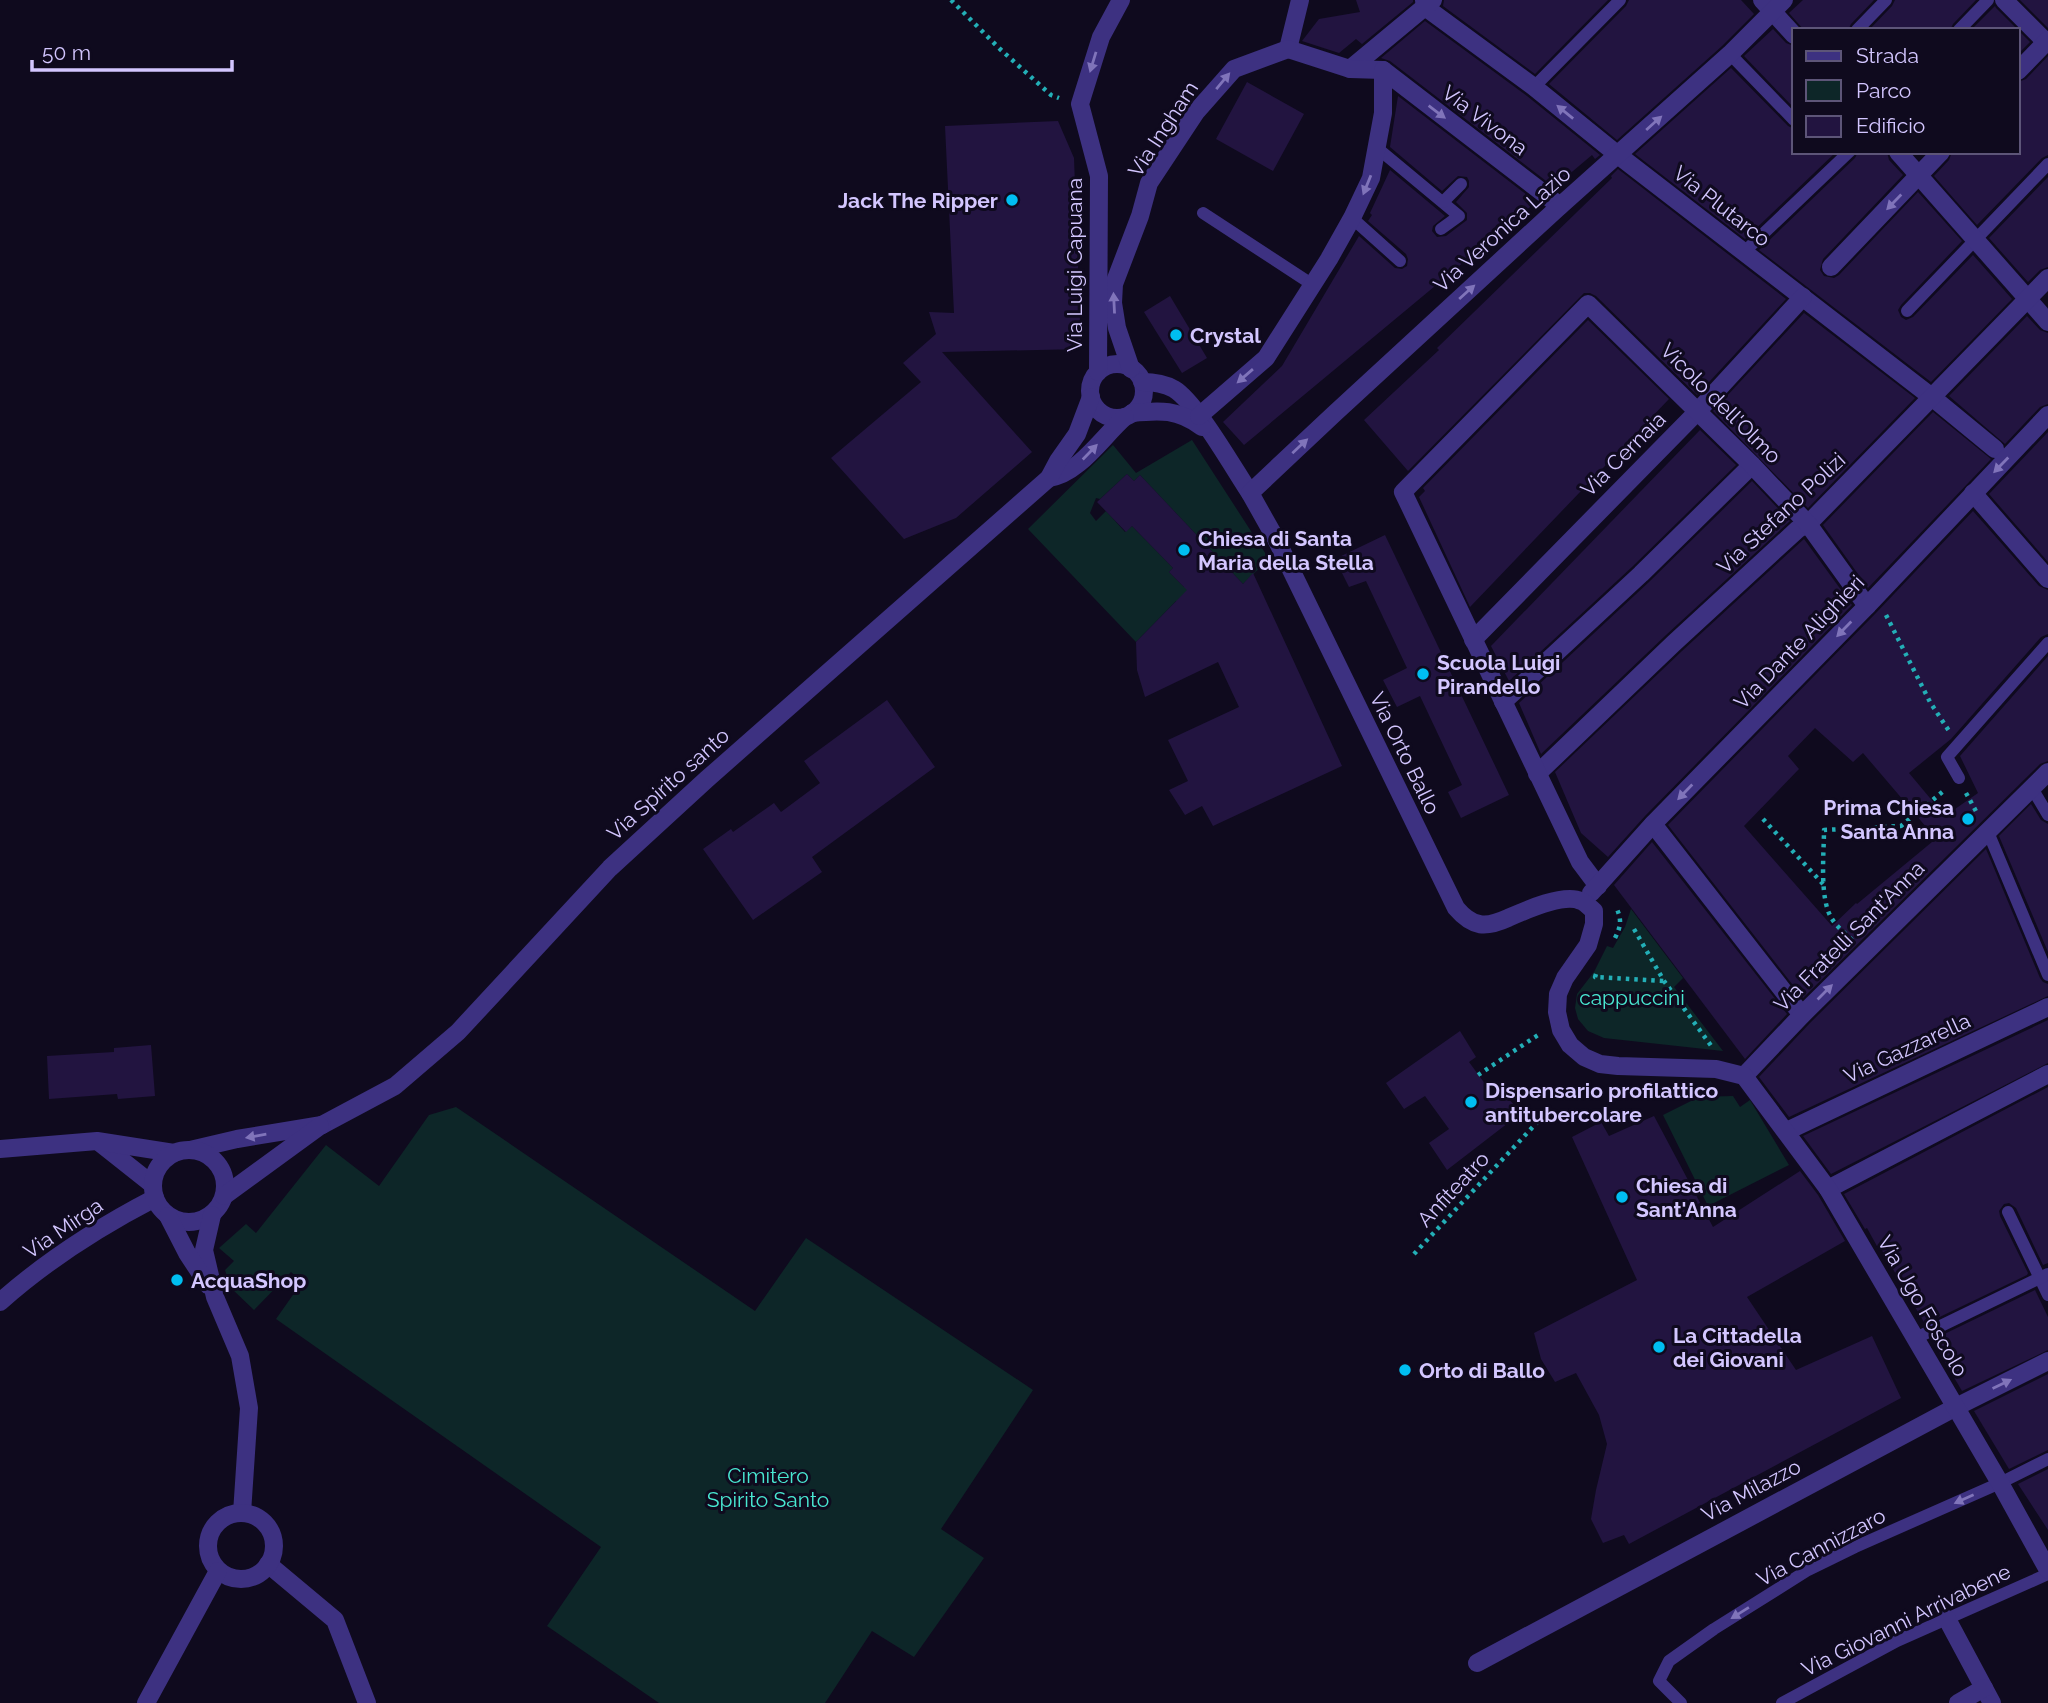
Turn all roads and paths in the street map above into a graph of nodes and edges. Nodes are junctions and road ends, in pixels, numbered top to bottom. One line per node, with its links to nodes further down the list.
1 (950, 0): 20 (path)
2 (1121, 0): 20 (street, one-way to 20)
3 (1300, 0): 14 (street)
4 (1620, 0): 19 (lane)
5 (1886, 0): 10 (lane)
6 (1988, 0): 11 (lane)
7 (2004, 0): 13 (street)
8 (1427, 2): 16 (street); 19 (street, Via Plutarco)
9 (1773, 4): 12 (street); 15 (street, Via Veronica Lazio)
10 (1859, 28)
11 (1961, 28)
12 (1792, 32)
13 (2047, 42): 17 (street)
14 (1288, 49): 16 (street); 46 (street, Via Ingham, one-way to 14)
15 (1730, 54): 21 (lane); 26 (street, Via Veronica Lazio, one-way to 15)
16 (1350, 69): 18 (street)
17 (2020, 69)
18 (1383, 70): 22 (street); 31 (street, Via Vivona, one-way to 31)
19 (1534, 87): 26 (street, Via Plutarco, one-way to 19)
20 (1080, 104): 45 (street, Via Luigi Capuana)
21 (1792, 118)
22 (1376, 147): 30 (lane); 33 (street, one-way to 33)
23 (1847, 154): 36 (lane)
24 (1900, 154): 28 (street)
25 (1939, 154): 28 (street)
26 (1618, 155): 31 (street, Via Veronica Lazio); 36 (street, Via Plutarco)
27 (2048, 164): 35 (lane)
28 (1919, 176): 35 (street); 38 (street, one-way to 38)
29 (1461, 184): 30 (lane)
30 (1443, 202): 34 (lane)
31 (1560, 206): 57 (street, Via Veronica Lazio, one-way to 31)
32 (1203, 213): 40 (lane)
33 (1352, 218): 37 (lane); 40 (street)
34 (1441, 229)
35 (1976, 241): 42 (street); 43 (lane)
36 (1744, 252): 41 (street, Via Plutarco)
37 (1400, 261)
38 (1831, 267)
39 (2048, 278): 42 (street, Via Stefano Polizi)
40 (1313, 285): 52 (street, one-way to 52)
41 (1803, 297): 48 (street, Via Plutarco); 49 (street, Via Cernaia)
42 (2029, 299): 44 (street); 48 (street, Via Stefano Polizi)
43 (1907, 311)
44 (2048, 322)
45 (1098, 372): 46 (street); 47 (street)
46 (1136, 375): 50 (street); 52 (street)
47 (1091, 397): 50 (street); 56 (street)
48 (1933, 398): 54 (street, Via Plutarco); 59 (street, Via Stefano Polizi)
49 (1697, 412): 55 (street, Vicolo dell'Olmo); 62 (street, Via Cernaia); 62 (street, Vicolo dell'Olmo)
50 (1128, 415): 53 (street); 56 (street, one-way to 50)
51 (2048, 415): 58 (street, Via Dante Alighieri, one-way to 58)
52 (1199, 416): 53 (street)
53 (1211, 434): 57 (street)
54 (1995, 449)
55 (1752, 465): 59 (street, Vicolo dell'Olmo); 64 (street)
56 (1049, 478): 90 (street, Via Spirito santo)
57 (1250, 493): 76 (street, Via Orto Ballo)
58 (1973, 493): 60 (street); 61 (street, Via Dante Alighieri)
59 (1808, 524): 61 (street, Vicolo dell'Olmo); 67 (street, Via Stefano Polizi)
60 (2048, 579)
61 (1872, 601): 65 (path); 72 (street, Via Dante Alighieri, one-way to 72)
62 (1473, 640): 64 (street)
63 (2048, 643): 65 (lane)
64 (1503, 702): 67 (street)
65 (1958, 745): 68 (lane)
66 (2048, 772): 69 (street, Via Fratelli Sant'Anna)
67 (1537, 774): 75 (street)
68 (1959, 778): 73 (path); 74 (path)
69 (2032, 788): 70 (lane); 73 (street, Via Fratelli Sant'Anna)
70 (2048, 815)
71 (1763, 819): 74 (path)
72 (1653, 824): 75 (street, Via Dante Alighieri); 83 (street)
73 (1988, 832): 79 (lane); 83 (street, Via Fratelli Sant'Anna, one-way to 73)
74 (1824, 885): 78 (path)
75 (1598, 886): 76 (street, Via Dante Alighieri)
76 (1583, 901): 84 (street)
77 (1634, 929): 81 (path)
78 (1853, 941)
79 (2048, 975)
80 (1595, 977): 81 (path)
81 (1664, 981): 85 (path)
82 (2048, 1007): 91 (street, Via Gazzarella)
83 (1802, 1015): 88 (street, Via Fratelli Sant'Anna)
84 (1559, 1020): 87 (path); 88 (street)
85 (1715, 1051)
86 (2048, 1074): 95 (street)
87 (1478, 1075)
88 (1744, 1076): 91 (street, Via Ugo Foscolo)
89 (1544, 1115): 101 (path, Anfiteatro)
90 (322, 1125): 94 (street, Via Spirito santo, one-way to 94); 97 (street, Via Spirito santo)
91 (1787, 1131): 95 (street, Via Ugo Foscolo)
92 (97, 1141): 93 (street); 94 (street); 96 (street)
93 (0, 1149)
94 (182, 1152): 96 (street); 97 (street)
95 (1828, 1189): 106 (street, Via Ugo Foscolo)
96 (154, 1191): 100 (street); 105 (street, Via Mirga)
97 (224, 1196): 99 (street)
98 (2008, 1212): 102 (lane)
99 (212, 1215): 100 (street); 104 (street)
100 (168, 1216): 104 (street)
101 (1414, 1254)
102 (2044, 1276): 103 (lane); 106 (lane)
103 (2048, 1295)
104 (215, 1297): 111 (street)
105 (0, 1302)
106 (1916, 1338): 108 (street, Via Ugo Foscolo)
107 (2048, 1361): 108 (street, Via Milazzo, one-way to 107)
108 (1956, 1406): 110 (street, Via Ugo Foscolo); 116 (street, Via Milazzo)
109 (2048, 1459): 110 (lane, Via Cannizzaro)
110 (2000, 1483): 114 (street, Via Ugo Foscolo); 120 (lane, Via Cannizzaro, one-way to 120)
111 (242, 1513): 112 (street); 113 (street)
112 (268, 1564): 113 (street); 119 (street)
113 (218, 1571): 118 (street)
114 (2048, 1572): 115 (lane, Via Giovanni Arrivabene)
115 (1947, 1619): 117 (street); 121 (lane, Via Giovanni Arrivabene)
116 (1477, 1662)
117 (1988, 1696): 122 (street)
118 (146, 1703)
119 (367, 1703)
120 (1681, 1703)
121 (1782, 1703)
122 (1958, 1703)

